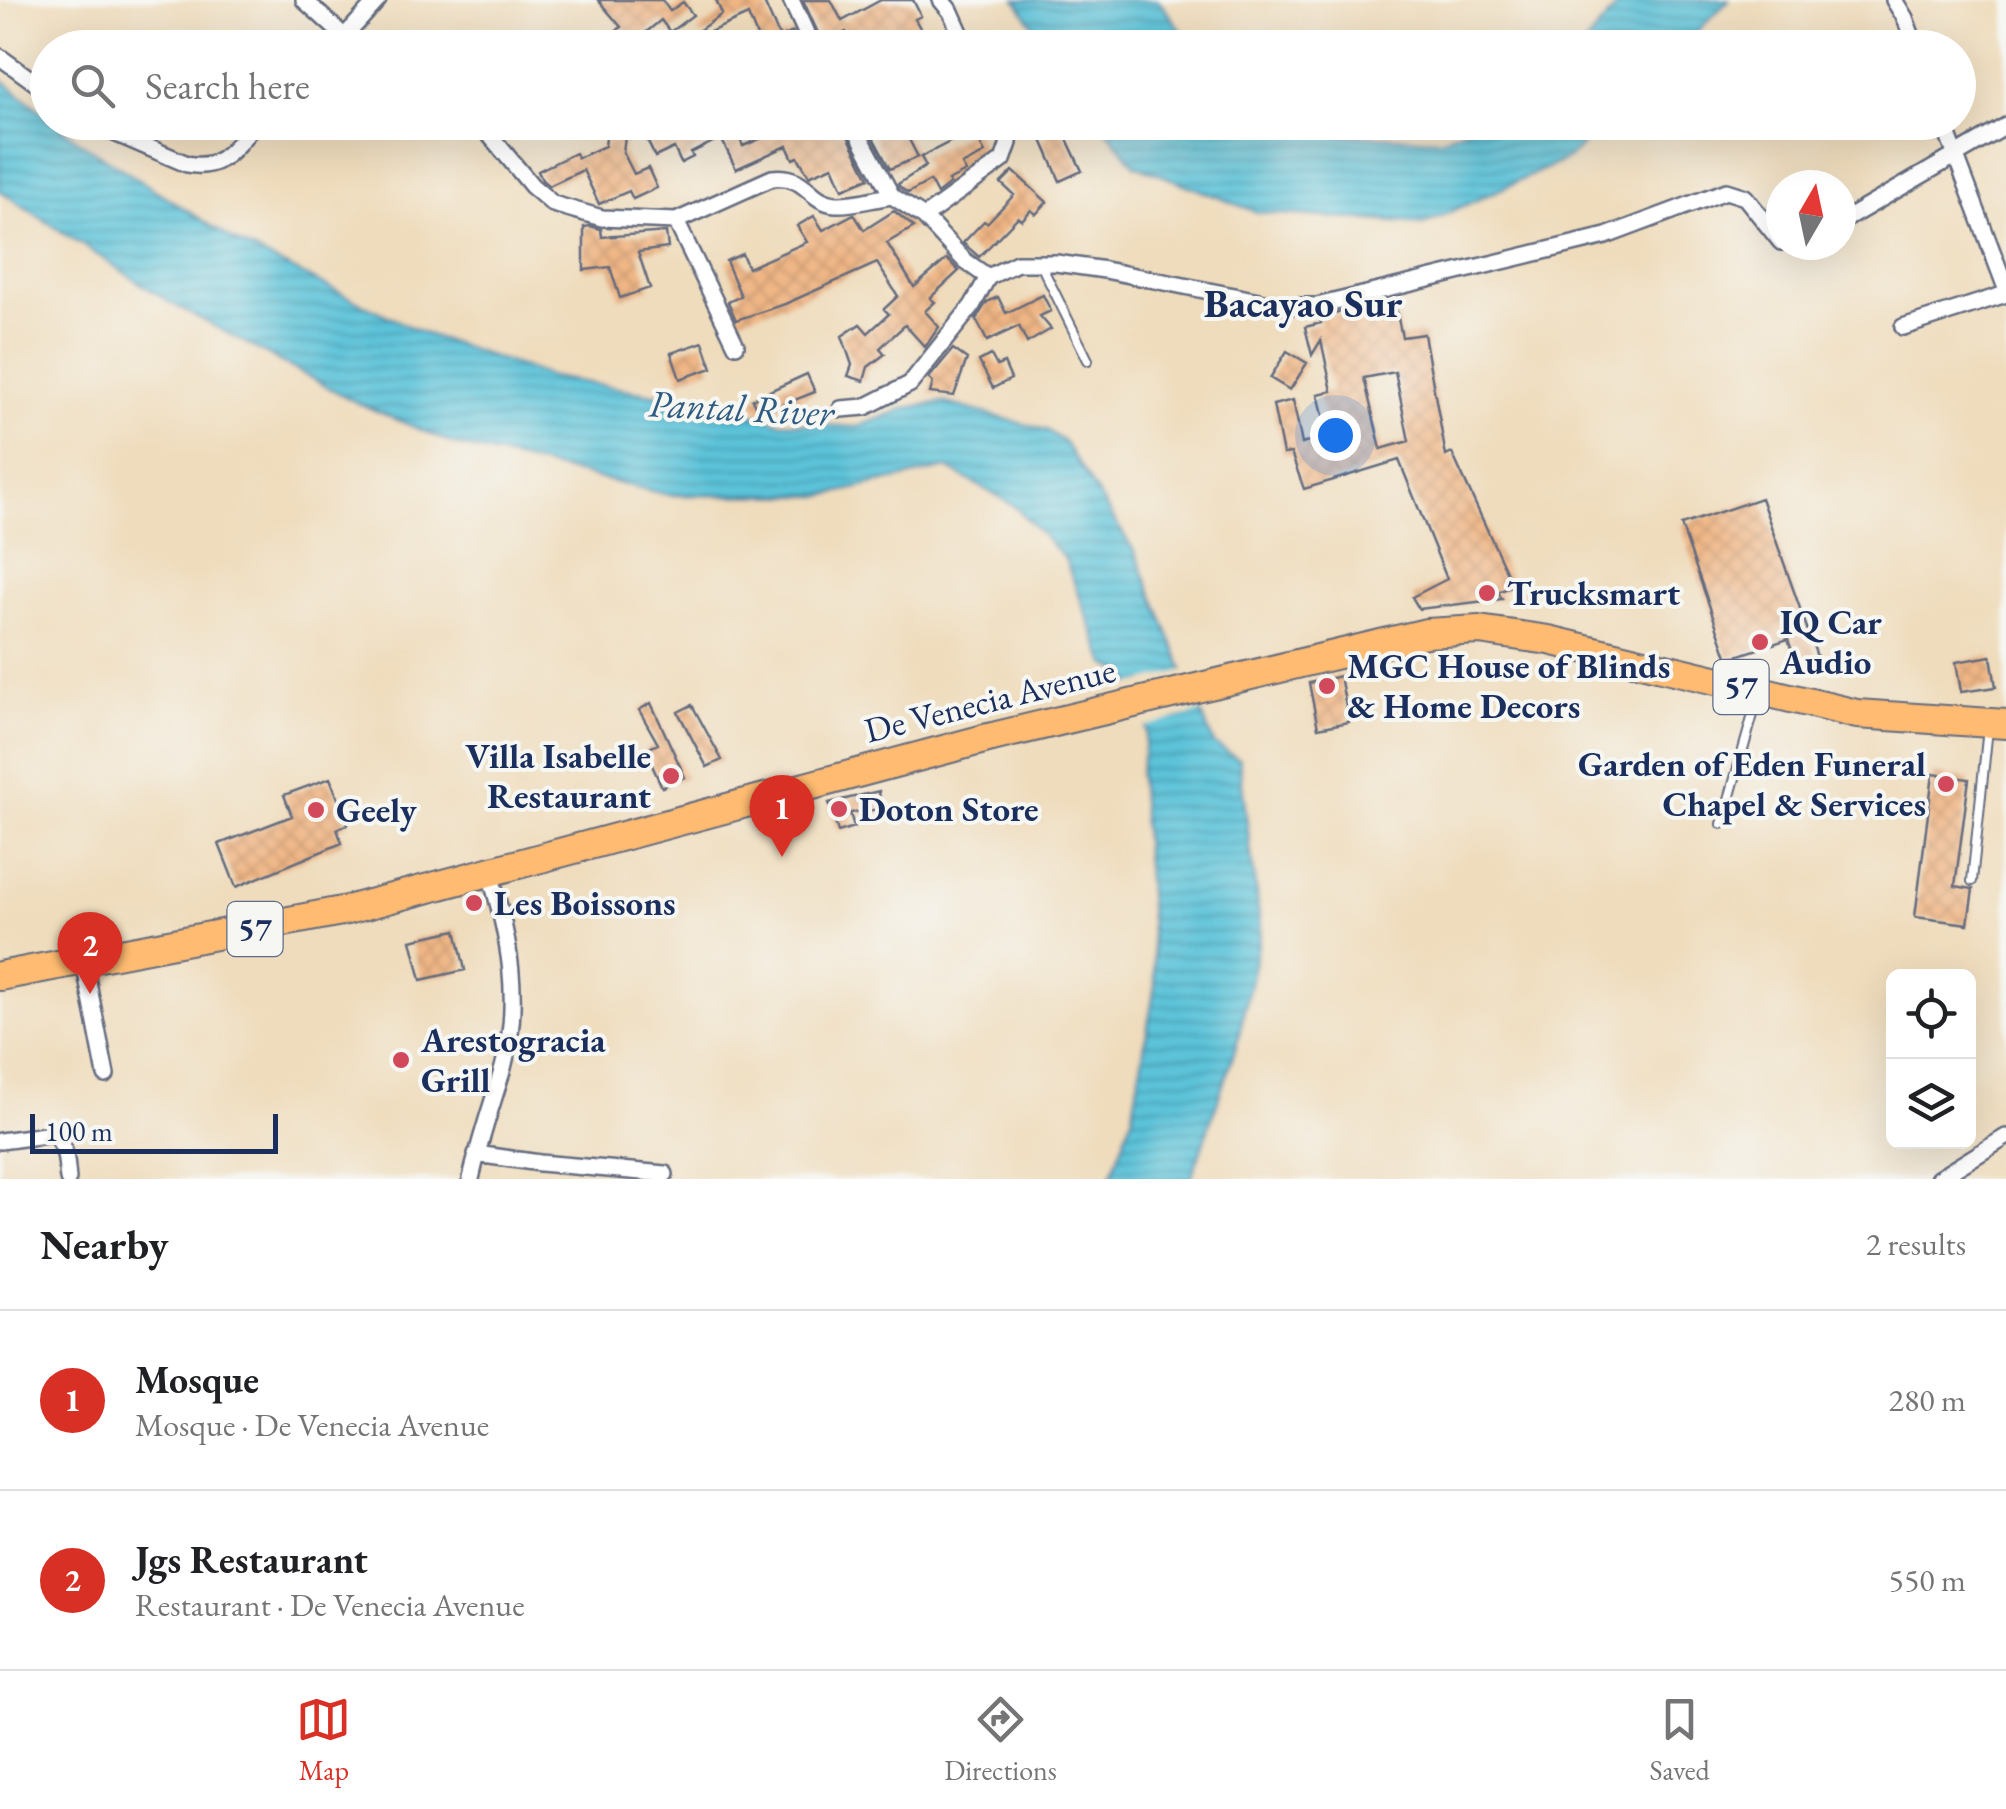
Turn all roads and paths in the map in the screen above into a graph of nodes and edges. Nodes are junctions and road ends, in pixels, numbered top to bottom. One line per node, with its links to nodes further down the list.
1 (304, 0): 6 (street)
2 (378, 0): 7 (street)
3 (791, 0): 8 (street)
4 (941, 0): 9 (street)
5 (1894, 0): 10 (street)
6 (330, 30)
7 (351, 30)
8 (805, 30)
9 (957, 30)
10 (1910, 30)
11 (0, 56): 12 (street)
12 (30, 78)
13 (2006, 126): 20 (street)
14 (131, 140): 15 (street)
15 (240, 140)
16 (494, 140): 24 (street)
17 (862, 140): 21 (street)
18 (1007, 140): 23 (street)
19 (1950, 140): 20 (street)
20 (1955, 155): 22 (street); 28 (street)
21 (892, 196): 23 (street); 24 (street)
22 (1856, 213)
23 (924, 218): 27 (street)
24 (676, 221): 30 (street)
25 (1766, 223): 26 (street)
26 (1040, 262): 27 (street); 31 (lane)
27 (988, 277): 32 (street)
28 (2006, 291): 29 (street)
29 (1903, 326)
30 (736, 345)
31 (1088, 360)
32 (841, 409)
33 (1759, 692): 34 (highway, De Venecia Avenue / 57); 35 (lane); 36 (highway, De Venecia Avenue / 57)
34 (1997, 724): 37 (lane)
35 (1722, 824)
36 (489, 870): 38 (highway, De Venecia Avenue / 57); 43 (street)
37 (1972, 882)
38 (84, 962): 39 (highway, De Venecia Avenue / 57); 40 (street)
39 (0, 976)
40 (106, 1075)
41 (2006, 1136): 47 (street)
42 (0, 1141): 45 (street)
43 (476, 1154): 44 (street); 46 (street)
44 (665, 1174)
45 (68, 1179)
46 (471, 1179)
47 (1938, 1179)

